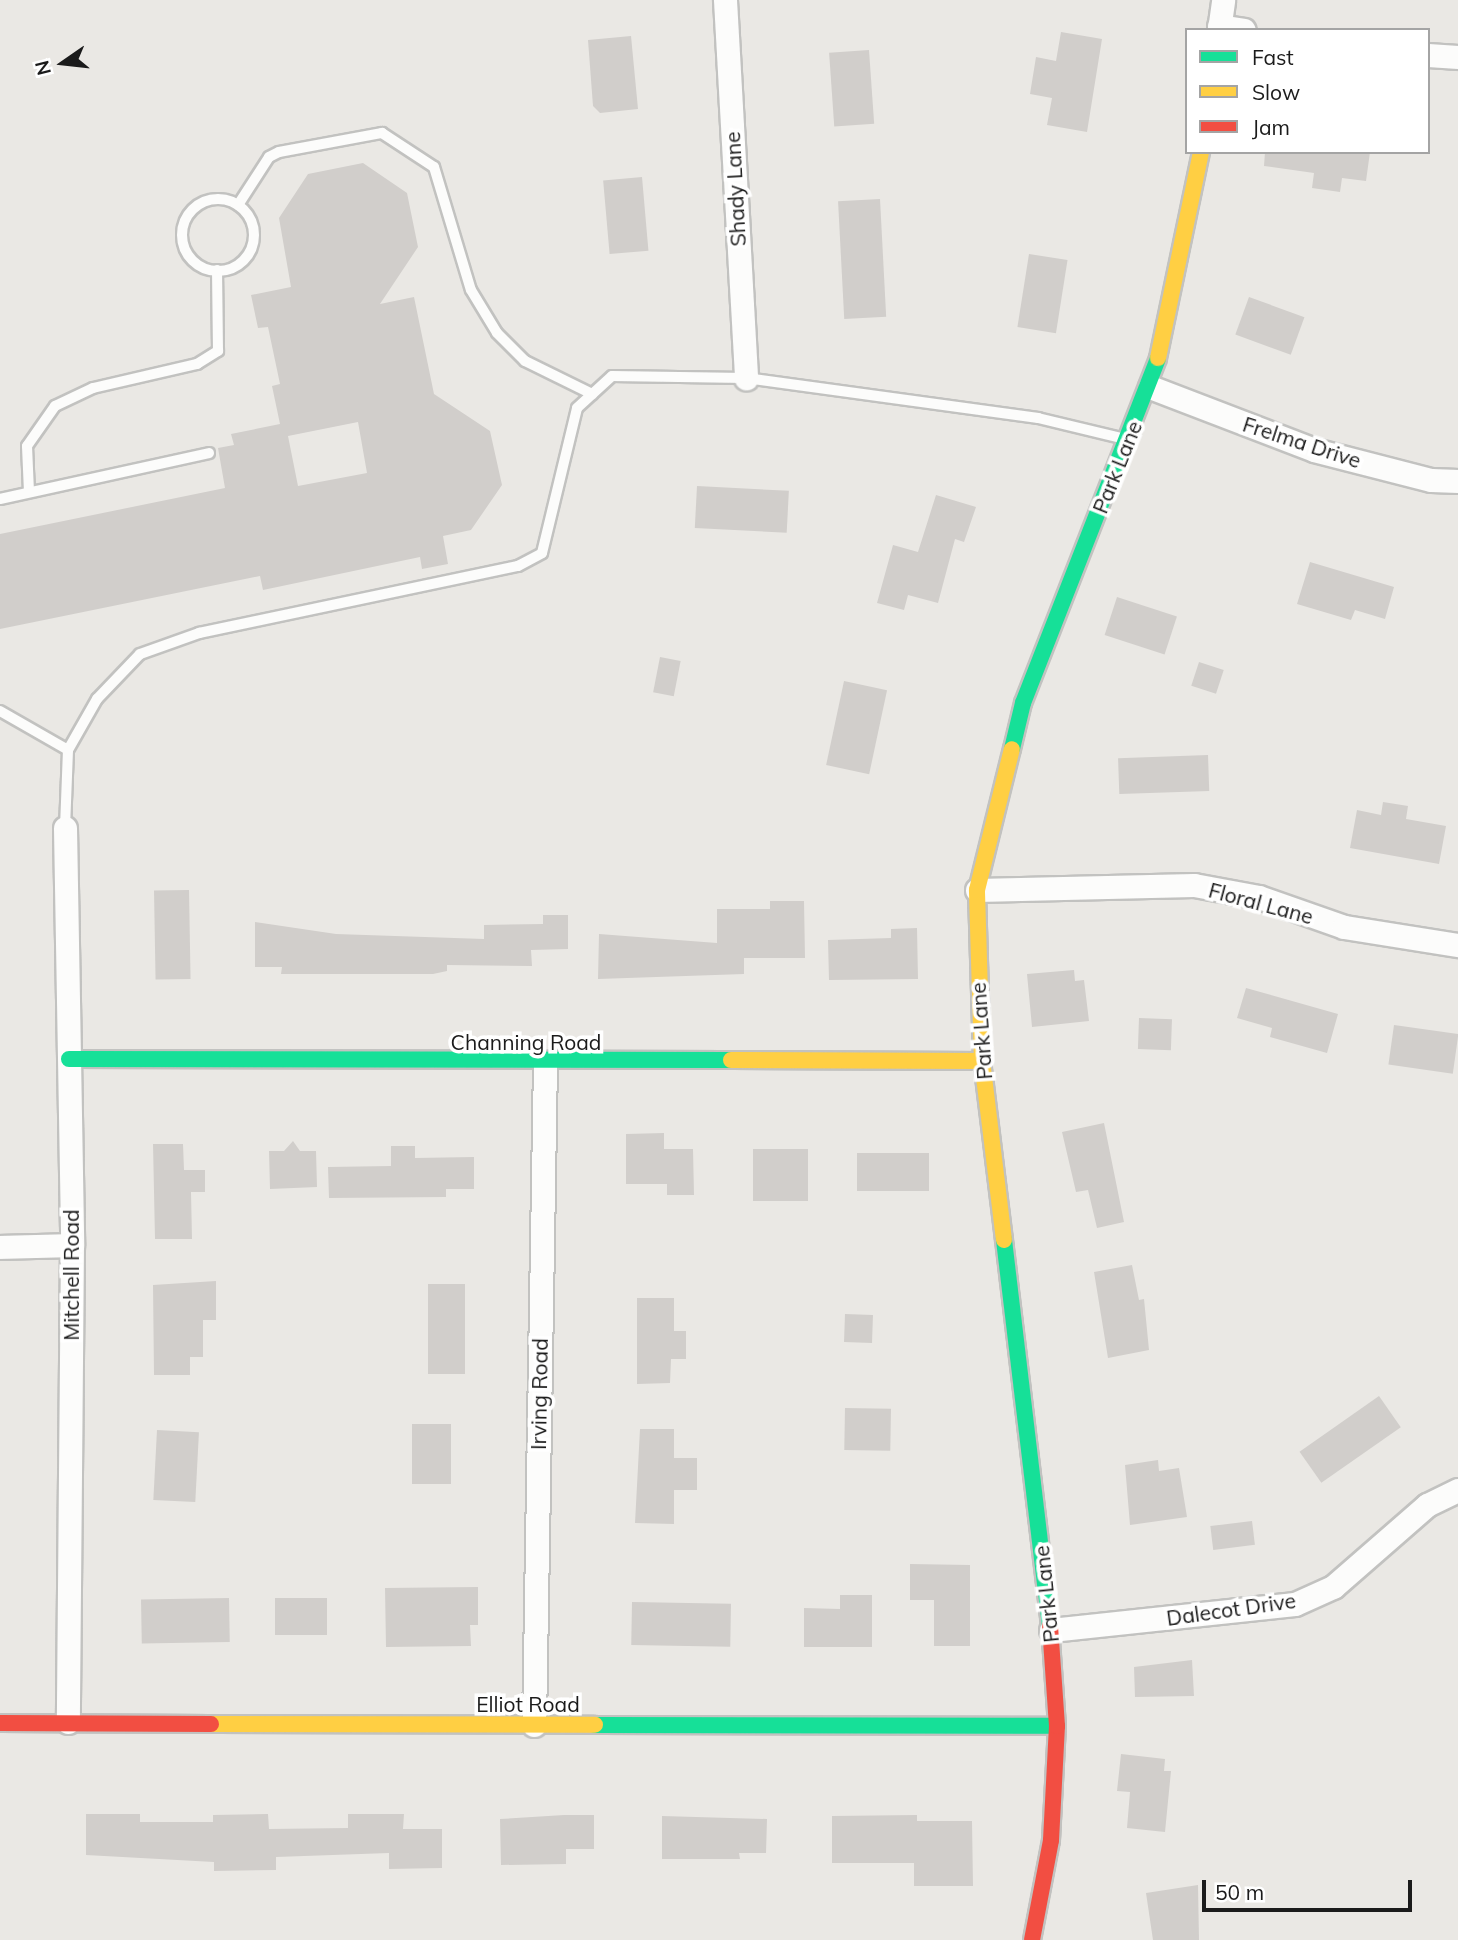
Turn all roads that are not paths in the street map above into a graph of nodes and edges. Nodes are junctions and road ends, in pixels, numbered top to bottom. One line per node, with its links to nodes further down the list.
1 (725, 0): 9 (street, Shady Lane)
2 (1223, 0): 3 (street)
3 (1219, 28)
4 (1430, 55): 5 (street)
5 (1458, 57)
6 (1201, 154): 10 (street, Park Lane)
7 (238, 205): 8 (lane); 8 (lane); 11 (lane)
8 (217, 270): 15 (lane)
9 (746, 378): 11 (lane); 12 (lane)
10 (1150, 387): 12 (street, Park Lane); 14 (street, Frelma Drive)
11 (592, 394): 18 (lane)
12 (1129, 440): 20 (street, Park Lane)
13 (209, 453): 15 (lane)
14 (1458, 481)
15 (29, 492): 16 (lane)
16 (0, 499)
17 (0, 711): 18 (lane)
18 (68, 750): 19 (lane)
19 (65, 828): 22 (street, Mitchell Road)
20 (977, 890): 21 (street, Floral Lane); 23 (street, Park Lane)
21 (1458, 945)
22 (69, 1059): 24 (street, Channing Road); 25 (street, Mitchell Road)
23 (982, 1061): 24 (street, Channing Road); 28 (street, Park Lane)
24 (545, 1063): 31 (street, Irving Road)
25 (72, 1245): 26 (street); 30 (street, Mitchell Road)
26 (0, 1247)
27 (1458, 1490): 28 (street, Dalecot Drive)
28 (1051, 1630): 32 (street, Park Lane)
29 (0, 1723): 30 (street, Elliot Road)
30 (68, 1723): 31 (street, Elliot Road)
31 (534, 1726): 32 (street, Elliot Road)
32 (1056, 1726): 33 (street, Park Lane)
33 (1032, 1940)

